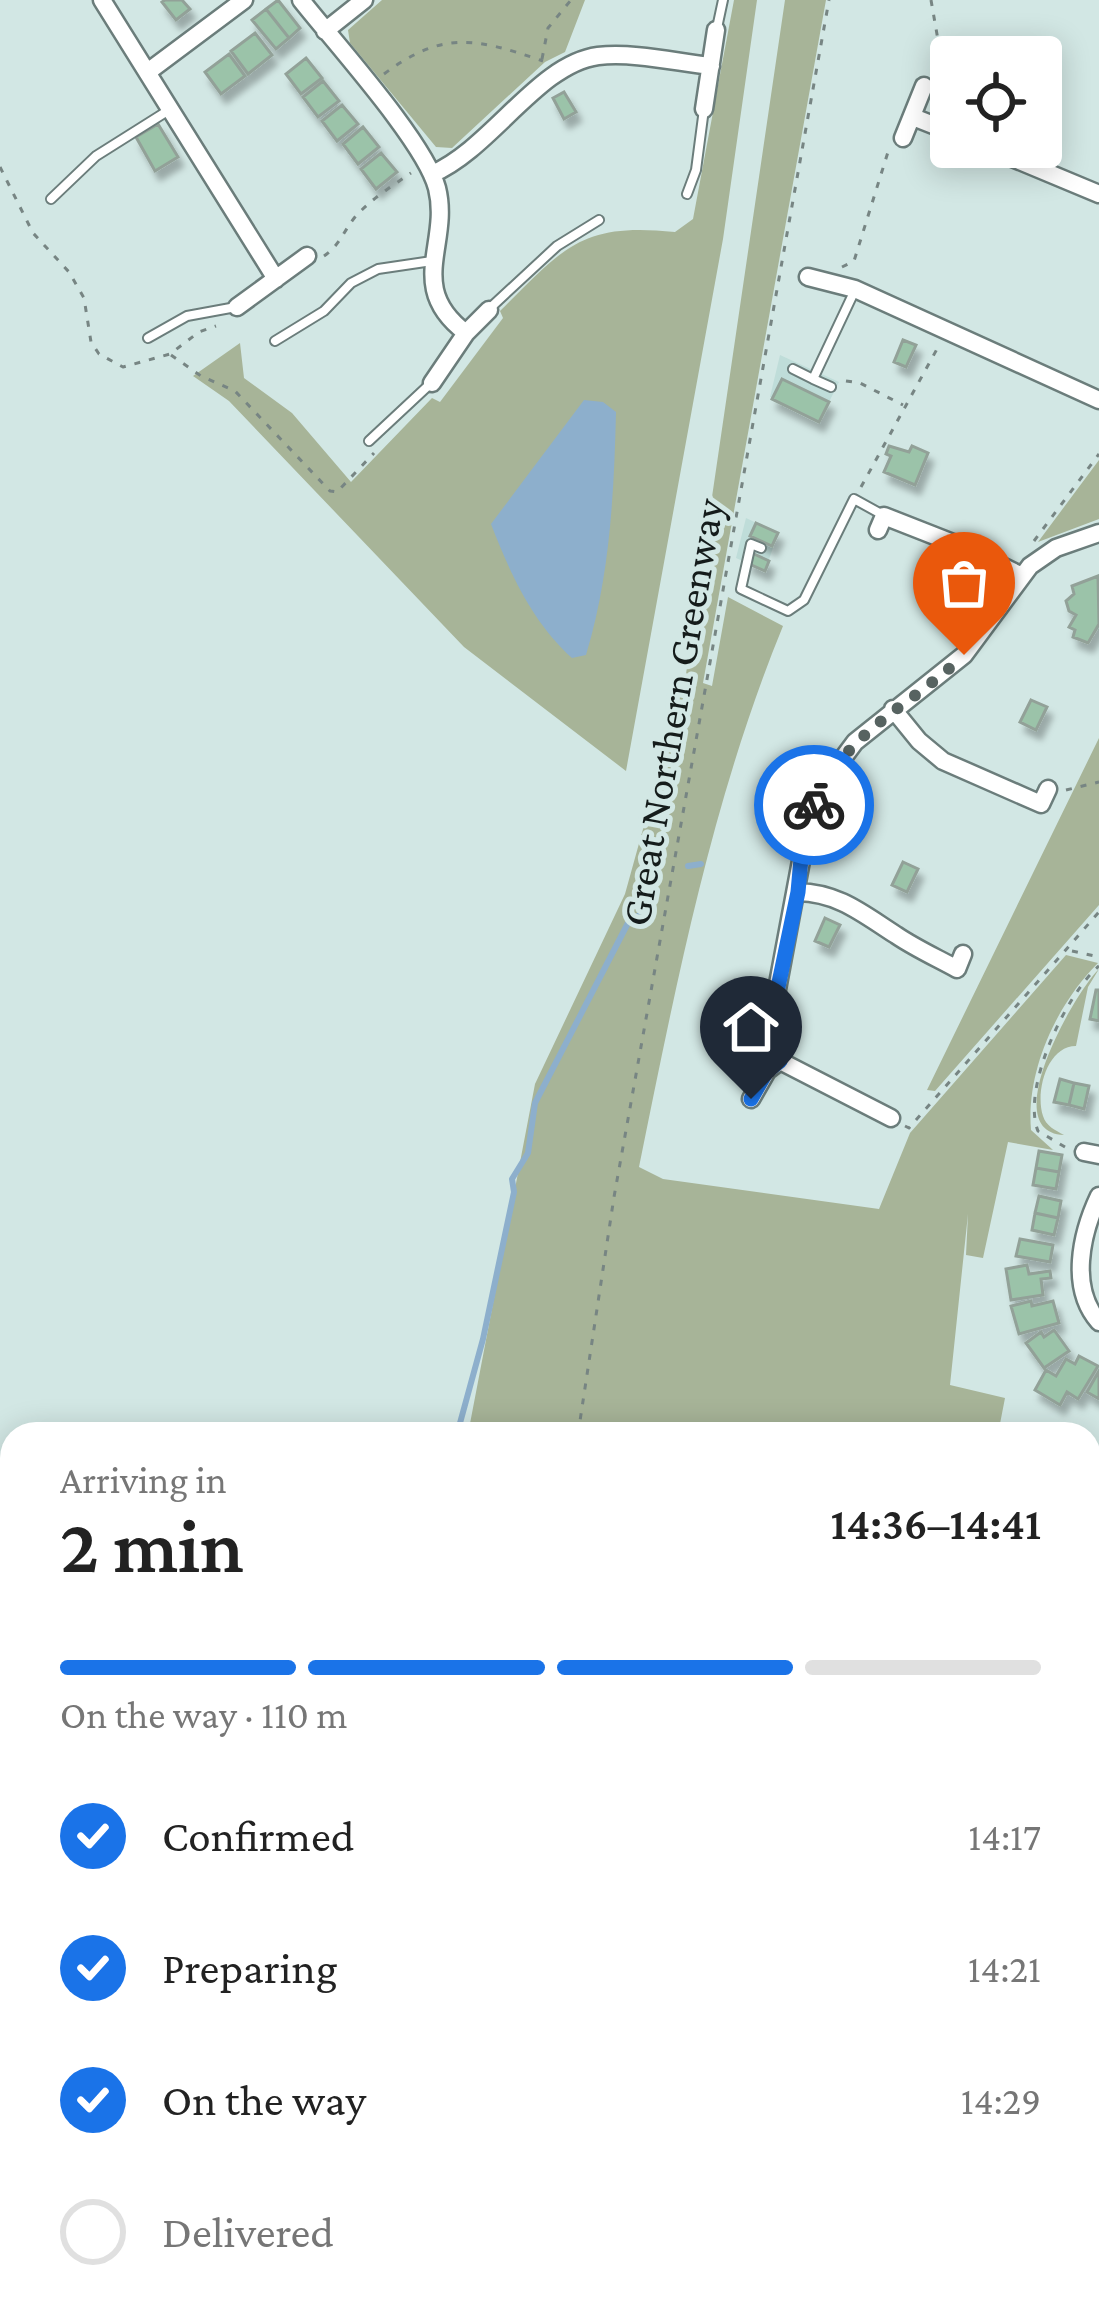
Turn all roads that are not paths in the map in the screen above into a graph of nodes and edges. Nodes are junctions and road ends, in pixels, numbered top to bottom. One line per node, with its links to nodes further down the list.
1 (102, 0): 9 (street)
2 (244, 0): 9 (street)
3 (301, 0): 7 (street)
4 (364, 0): 7 (street)
5 (723, 0): 6 (lane)
6 (716, 30): 8 (street)
7 (326, 31): 17 (street)
8 (710, 66): 12 (street); 17 (street)
9 (149, 71): 11 (street)
10 (924, 86): 13 (street)
11 (171, 109): 20 (lane); 25 (street)
12 (704, 109): 18 (lane)
13 (913, 117): 14 (street); 15 (street)
14 (930, 124)
15 (903, 138)
16 (1036, 168): 19 (street)
17 (430, 169): 23 (street)
18 (687, 194)
19 (1099, 194)
20 (51, 199)
21 (599, 220): 27 (lane)
22 (315, 256): 25 (street)
23 (432, 260): 29 (street); 31 (lane)
24 (808, 277): 26 (street)
25 (276, 279): 28 (street)
26 (845, 280): 33 (lane); 36 (street)
27 (489, 310): 29 (street)
28 (234, 314): 30 (lane)
29 (466, 333): 34 (street)
30 (148, 338)
31 (275, 341)
32 (793, 369): 33 (lane)
33 (813, 379): 35 (lane)
34 (432, 382): 37 (lane)
35 (832, 387)
36 (1099, 400)
37 (369, 441)
38 (881, 523): 40 (lane); 41 (street)
39 (1099, 533): 41 (street)
40 (761, 548)
41 (1017, 574): 42 (street)
42 (893, 709): 43 (street); 44 (street)
43 (1048, 789)
44 (798, 892): 45 (street); 46 (street)
45 (963, 955)
46 (780, 1061): 47 (street); 48 (street)
47 (751, 1099)
48 (891, 1118)
49 (1099, 1196): 50 (street)
50 (1099, 1322)

